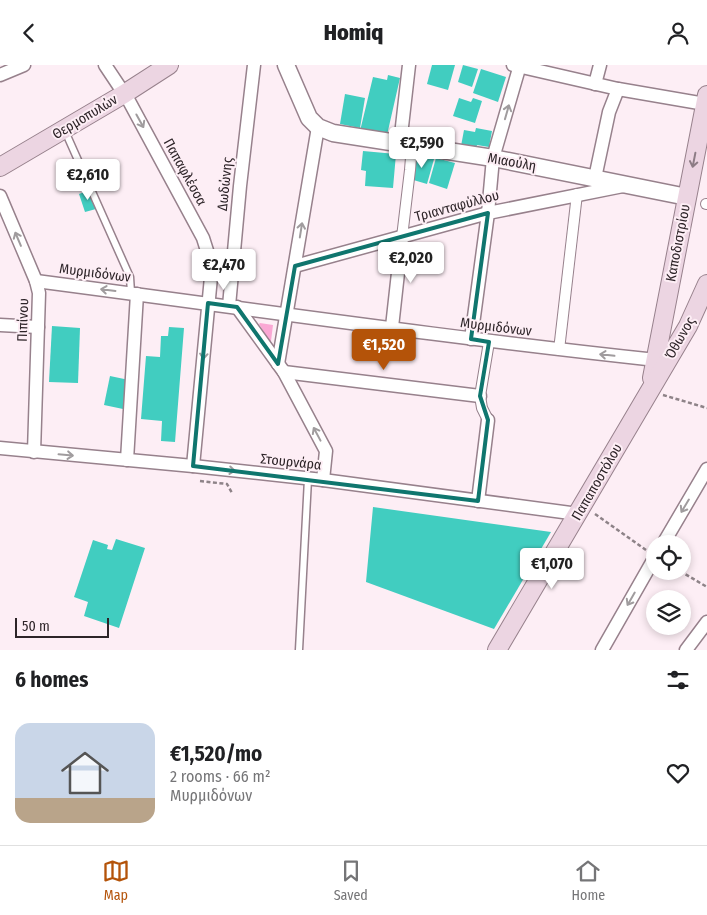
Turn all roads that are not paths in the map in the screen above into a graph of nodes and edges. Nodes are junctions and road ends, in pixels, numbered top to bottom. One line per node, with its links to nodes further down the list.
1 (24, 65): 9 (street)
2 (105, 65): 12 (street, Παπαφλέσσα)
3 (169, 65): 12 (main road, Θερμοπυλών)
4 (254, 65): 31 (street, Δωδώνης)
5 (286, 65): 14 (street)
6 (409, 65): 16 (street)
7 (517, 65): 10 (street); 17 (street, one-way to 7)
8 (600, 65): 10 (street)
9 (0, 75)
10 (596, 84): 11 (street)
11 (618, 89): 13 (street); 19 (street)
12 (124, 94): 15 (main road, Θερμοπυλών); 30 (street, Παπαφλέσσα, one-way to 30)
13 (706, 100): 23 (main road, Καποδιστρίου, one-way to 23)
14 (318, 127): 16 (street, Μιαούλη); 26 (street, one-way to 14)
15 (64, 129): 18 (main road, Θερμοπυλών); 29 (lane)
16 (406, 144): 17 (street, Μιαούλη); 25 (street)
17 (493, 159): 19 (street, Μιαούλη); 24 (street)
18 (0, 167)
19 (595, 178): 20 (street, Μιαούλη)
20 (629, 185): 21 (street, Τριανταφύλλου); 23 (street, Μιαούλη)
21 (577, 194): 24 (street, Τριανταφύλλου); 40 (street)
22 (0, 196): 27 (street, Πιπίνου, one-way to 22)
23 (687, 197): 33 (main road, Καποδιστρίου)
24 (488, 213): 25 (street, Τριανταφύλλου); 38 (street)
25 (402, 237): 26 (street, Τριανταφύλλου); 37 (street)
26 (295, 266): 32 (street)
27 (36, 281): 29 (street, Μυρμιδόνων, one-way to 27); 36 (street, Πιπίνου)
28 (707, 283): 35 (main road, Όθωνος)
29 (134, 294): 30 (street, Μυρμιδόνων); 48 (street)
30 (208, 303): 31 (street, Μυρμιδόνων); 49 (street, one-way to 49)
31 (233, 306): 32 (street, Μυρμιδόνων); 42 (street)
32 (287, 313): 37 (street, Μυρμιδόνων); 42 (street)
33 (664, 319): 35 (main road); 41 (main road, Καποδιστρίου)
34 (0, 325): 36 (street)
35 (688, 326): 43 (main road, Όθωνος)
36 (38, 327): 47 (street, Πιπίνου)
37 (392, 327): 38 (street, Μυρμιδόνων)
38 (470, 339): 39 (street, Μυρμιδόνων)
39 (489, 342): 40 (street, Μυρμιδόνων); 44 (street)
40 (559, 350): 41 (street, Μυρμιδόνων, one-way to 40)
41 (656, 360): 43 (main road, Καποδιστρίου)
42 (281, 368): 44 (street); 52 (street, one-way to 42)
43 (650, 391): 54 (main road, Παπαποστόλου)
44 (480, 396): 45 (street)
45 (488, 420): 53 (street)
46 (0, 448): 47 (street, Στουρνάρα)
47 (34, 452): 48 (street, Στουρνάρα, one-way to 48)
48 (127, 460): 49 (street, Στουρνάρα)
49 (193, 466): 51 (street, Στουρνάρα, one-way to 51)
50 (707, 469): 55 (street, one-way to 55)
51 (308, 479): 52 (street, Στουρνάρα); 58 (lane)
52 (323, 480): 53 (street, Στουρνάρα)
53 (478, 501): 54 (street, Στουρνάρα)
54 (580, 510): 59 (main road, Παπαποστόλου)
55 (668, 535)
56 (646, 564): 60 (street, one-way to 60)
57 (707, 622): 61 (street)
58 (299, 650)
59 (497, 650)
60 (602, 650)
61 (686, 650)

